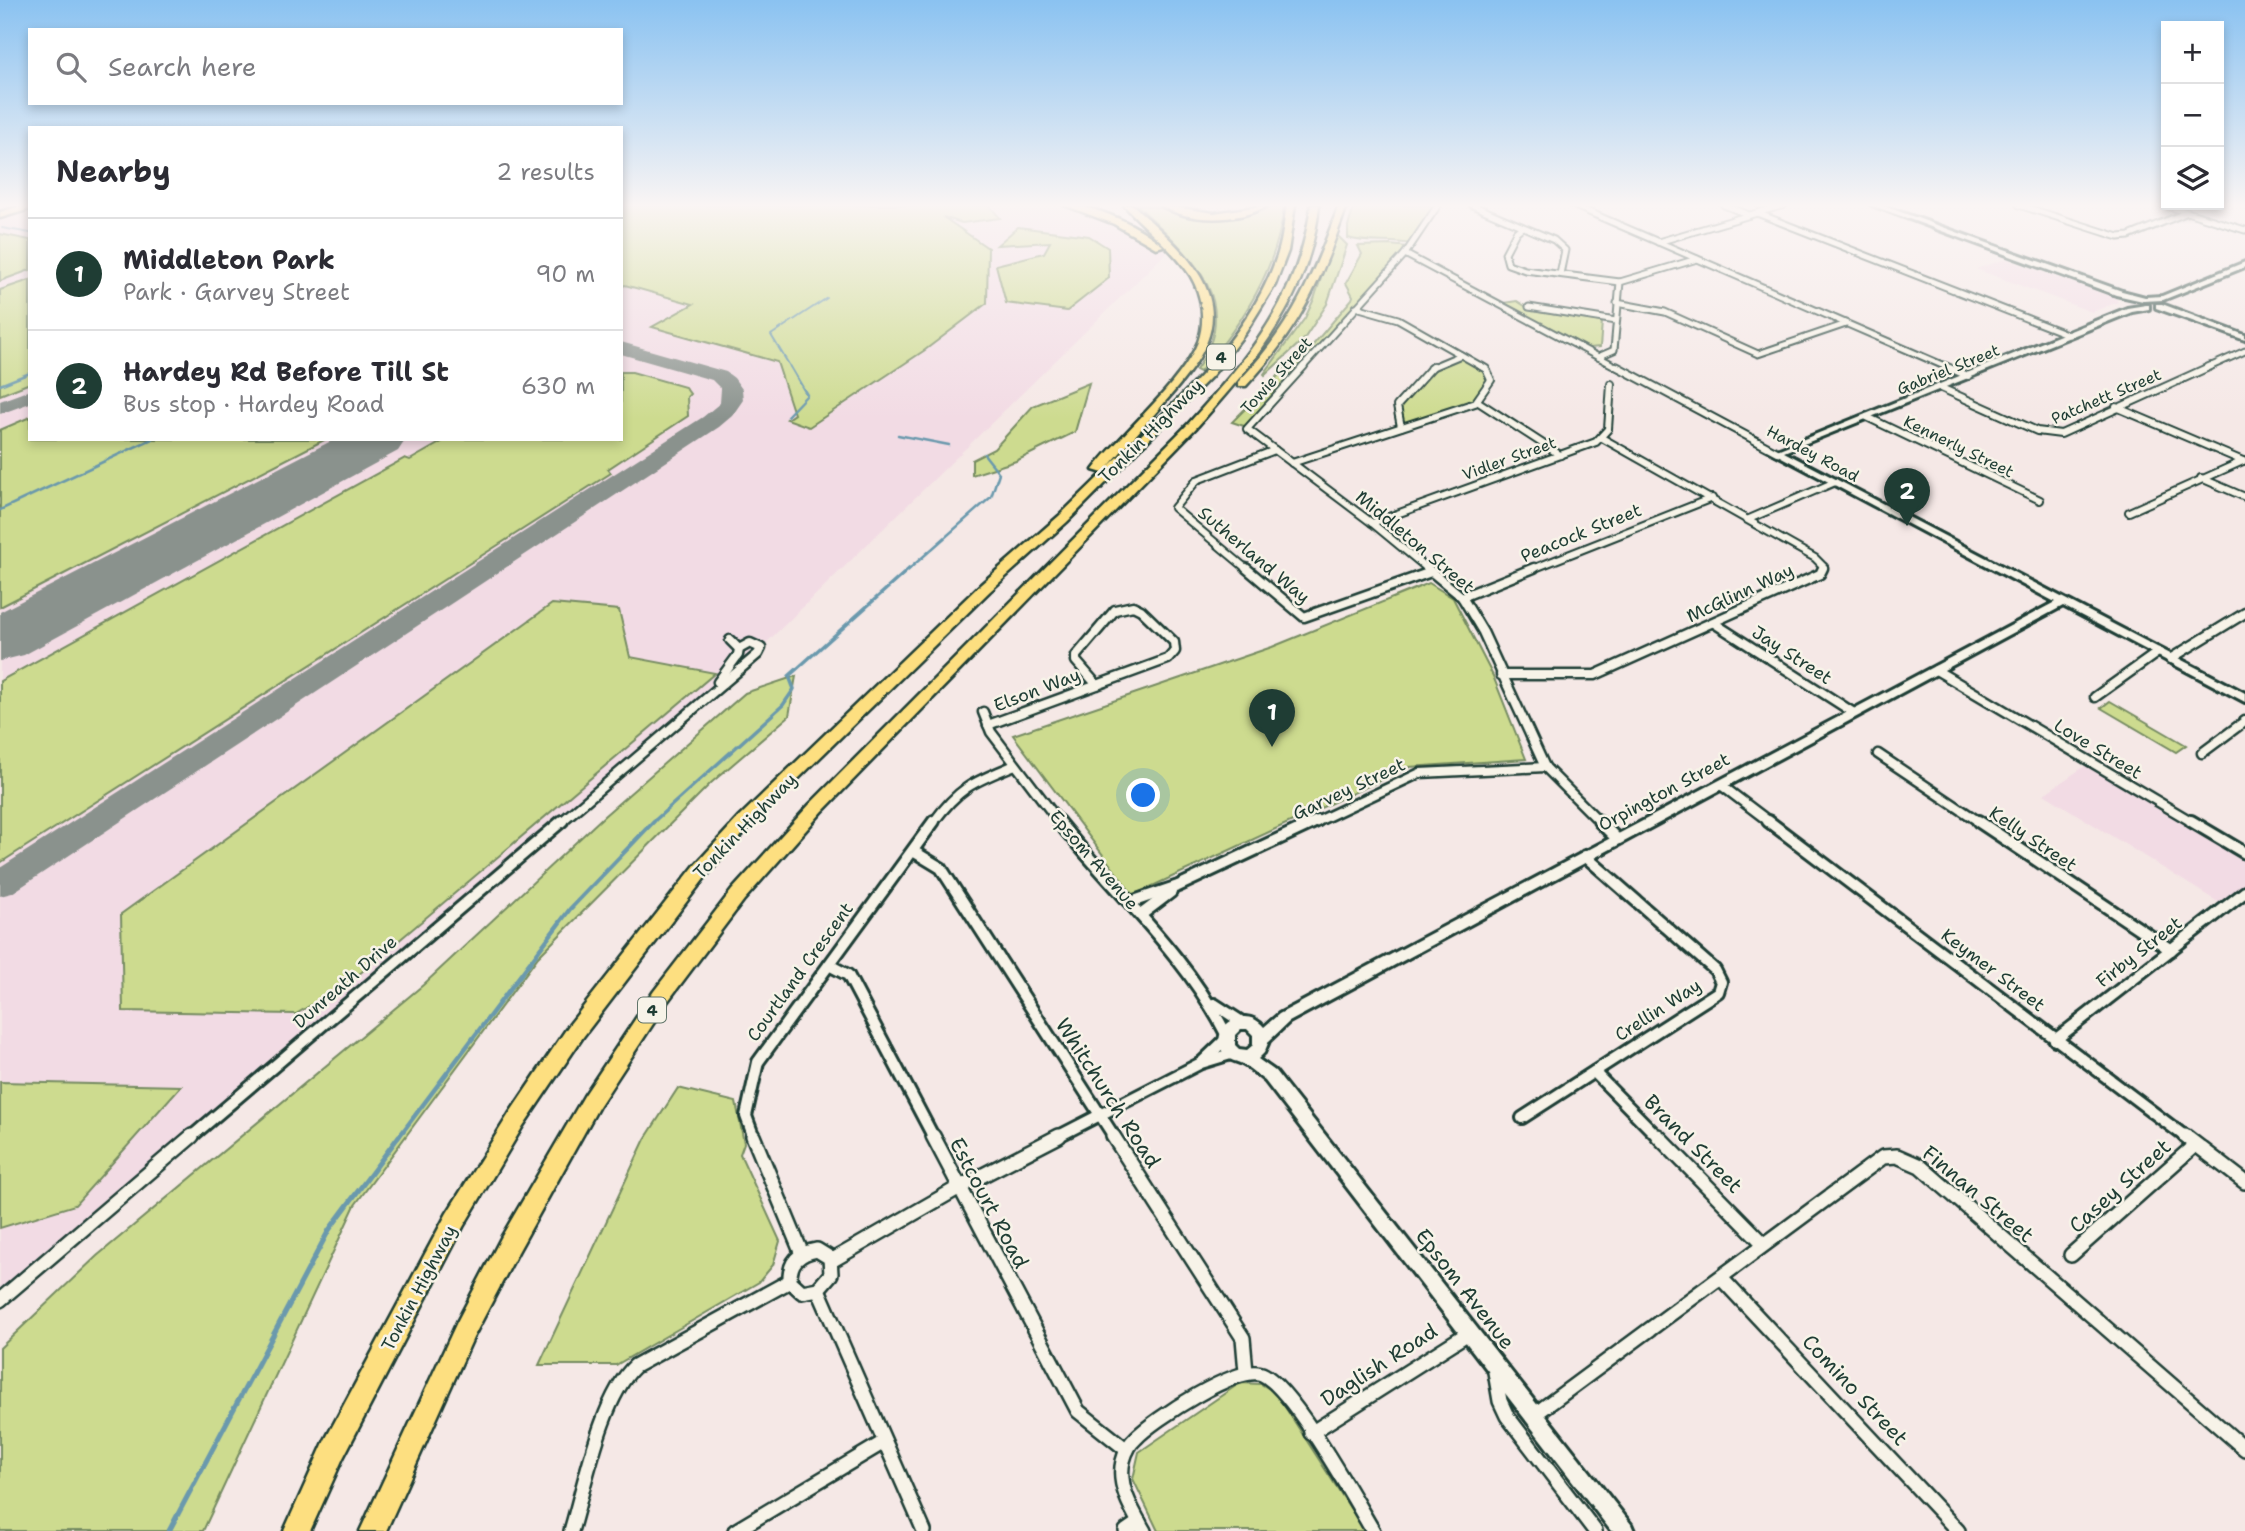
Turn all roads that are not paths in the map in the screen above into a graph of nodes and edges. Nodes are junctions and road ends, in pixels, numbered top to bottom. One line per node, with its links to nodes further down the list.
1 (1191, 276): 16 (highway)
2 (1195, 276): 16 (highway)
3 (1274, 276): 54 (highway, Tonkin Highway / 4)
4 (1296, 276): 24 (highway, Tonkin Highway / 4)
5 (1304, 276): 24 (highway)
6 (1317, 276): 37 (highway)
7 (1384, 276): 20 (street, Towie Street)
8 (1447, 276): 30 (street, Hardey Road)
9 (1578, 276): 15 (street)
10 (1638, 276): 15 (street)
11 (1737, 276): 25 (street)
12 (1916, 276): 26 (street)
13 (2073, 276): 17 (street)
14 (2214, 276): 19 (street, Gabriel Street)
15 (1619, 282): 18 (street)
16 (1203, 289): 54 (highway)
17 (2119, 293): 19 (street)
18 (1617, 303): 23 (street); 25 (street)
19 (2147, 303): 22 (street); 26 (street, Gabriel Street)
20 (1356, 307): 29 (street); 39 (street, Towie Street)
21 (1529, 307): 23 (street)
22 (2174, 313): 27 (street)
23 (1616, 321): 30 (street)
24 (1275, 324): 37 (highway, Tonkin Highway / 4)
25 (1846, 324): 31 (street)
26 (2069, 335): 31 (street, Gabriel Street)
27 (2245, 338)
28 (2245, 351): 35 (street, Patchett Street)
29 (1461, 355): 34 (street); 38 (street)
30 (1598, 358): 42 (street, Hardey Road)
31 (1968, 376): 33 (street, Gabriel Street)
32 (1611, 384): 40 (street)
33 (1939, 387): 35 (street, Patchett Street); 36 (street, Gabriel Street)
34 (1477, 401): 38 (street); 43 (street)
35 (2116, 407): 44 (street)
36 (1867, 417): 42 (street, Gabriel Street); 50 (street, Kennerly Street)
37 (1192, 426): 120 (highway, Tonkin Highway / 4)
38 (1401, 427): 45 (street)
39 (1253, 434): 41 (street, Middleton Street)
40 (1602, 438): 43 (street, Vidler Street); 49 (street, McGlinn Way)
41 (1275, 450): 45 (street, Middleton Street); 55 (street, Sutherland Way)
42 (1777, 452): 47 (street, Hardey Road)
43 (1560, 454): 53 (street, Vidler Street)
44 (2244, 461): 46 (street)
45 (1292, 463): 53 (street, Middleton Street)
46 (2201, 478): 48 (street); 51 (street)
47 (1835, 482): 52 (street); 57 (street, Hardey Road)
48 (2245, 497)
49 (1712, 498): 52 (street, McGlinn Way); 56 (street, Peacock Street)
50 (2040, 500)
51 (2129, 512)
52 (1749, 519): 59 (street, McGlinn Way)
53 (1372, 523): 55 (street, Middleton Street)
54 (1026, 549): 119 (highway, Tonkin Highway / 4)
55 (1431, 572): 56 (street, Middleton Street)
56 (1462, 597): 65 (street, Middleton Street)
57 (2063, 602): 62 (street, Hardey Road); 64 (street, Orpington Street)
58 (2245, 613): 63 (street)
59 (1714, 623): 65 (street, McGlinn Way); 71 (street, Jay Street)
60 (730, 640): 61 (street, Dunreath Drive)
61 (738, 649): 67 (street, Dunreath Drive); 67 (street, Dunreath Drive)
62 (2158, 652): 63 (street, Hardey Road); 68 (street)
63 (2170, 659): 69 (street, Hardey Road)
64 (1936, 670): 71 (street, Orpington Street); 81 (street, Love Street)
65 (1501, 675): 77 (street, Middleton Street)
66 (1097, 685): 66 (street, Elson Way); 73 (street, Elson Way)
67 (713, 690): 109 (street, Dunreath Drive)
68 (2095, 697)
69 (2245, 698)
70 (983, 712): 73 (street, Epsom Avenue)
71 (1854, 713): 78 (street, Orpington Street)
72 (2245, 721): 74 (street)
73 (988, 725): 76 (street, Epsom Avenue)
74 (2202, 753)
75 (1878, 754): 87 (street, Kelly Street)
76 (1015, 765): 80 (street, Courtland Crescent); 85 (street, Epsom Avenue)
77 (1545, 767): 79 (street, Middleton Street); 83 (street, Garvey Street)
78 (1721, 785): 79 (street, Orpington Street); 92 (street, Keymer Street)
79 (1617, 839): 82 (street, Orpington Street)
80 (912, 851): 88 (street, Courtland Crescent); 97 (street, Whitchurch Road)
81 (2245, 853)
82 (1585, 856): 90 (street, Orpington Street); 95 (street, Crellin Way)
83 (1178, 886): 85 (street, Garvey Street); 86 (street, Garvey Street)
84 (2245, 892): 87 (street, Firby Street)
85 (1131, 902): 86 (street, Epsom Avenue)
86 (1142, 914): 89 (street, Epsom Avenue)
87 (2171, 950): 92 (street, Firby Street)
88 (829, 965): 101 (street, Estcourt Road); 103 (street, Courtland Crescent)
89 (1212, 1003): 91 (street, Epsom Avenue); 94 (street, Epsom Avenue)
90 (1284, 1018): 91 (street, Orpington Street); 93 (street, Orpington Street)
91 (1248, 1025): 93 (street); 94 (street, Orpington Street)
92 (2055, 1040): 99 (street, Keymer Street)
93 (1262, 1043): 94 (street); 96 (street, Epsom Avenue)
94 (1232, 1045): 96 (street, Epsom Avenue); 97 (street)
95 (1594, 1072): 98 (street, Crellin Way); 102 (street, Brand Street)
96 (1270, 1076): 110 (street, Epsom Avenue)
97 (1100, 1116): 101 (street); 112 (street, Whitchurch Road)
98 (1522, 1118)
99 (2195, 1145): 100 (street, Keymer Street); 104 (street, Casey Street)
100 (2245, 1182)
101 (958, 1188): 105 (street); 117 (street, Estcourt Road)
102 (1764, 1244): 106 (street, Finnan Street); 116 (street, Finnan Street)
103 (802, 1254): 105 (street); 107 (street)
104 (2071, 1255)
105 (831, 1261): 108 (street)
106 (1721, 1278): 113 (street, Finnan Street); 128 (street, Comino Street)
107 (790, 1281): 108 (street); 121 (street)
108 (818, 1289): 115 (street)
109 (0, 1300)
110 (1470, 1332): 111 (street, Epsom Avenue); 114 (street, Daglish Road)
111 (1493, 1363): 113 (street, Epsom Avenue); 126 (street)
112 (1246, 1373): 114 (street); 117 (street)
113 (1534, 1415): 127 (street, Epsom Avenue)
114 (1311, 1433): 125 (street)
115 (884, 1443): 122 (street); 123 (street)
116 (2245, 1449)
117 (1127, 1450): 118 (street)
118 (1142, 1527): 124 (street)
119 (297, 1531)
120 (373, 1531)
121 (572, 1531)
122 (735, 1531)
123 (924, 1531)
124 (1126, 1531)
125 (1373, 1531)
126 (1595, 1531)
127 (1624, 1531)
128 (1958, 1531)

